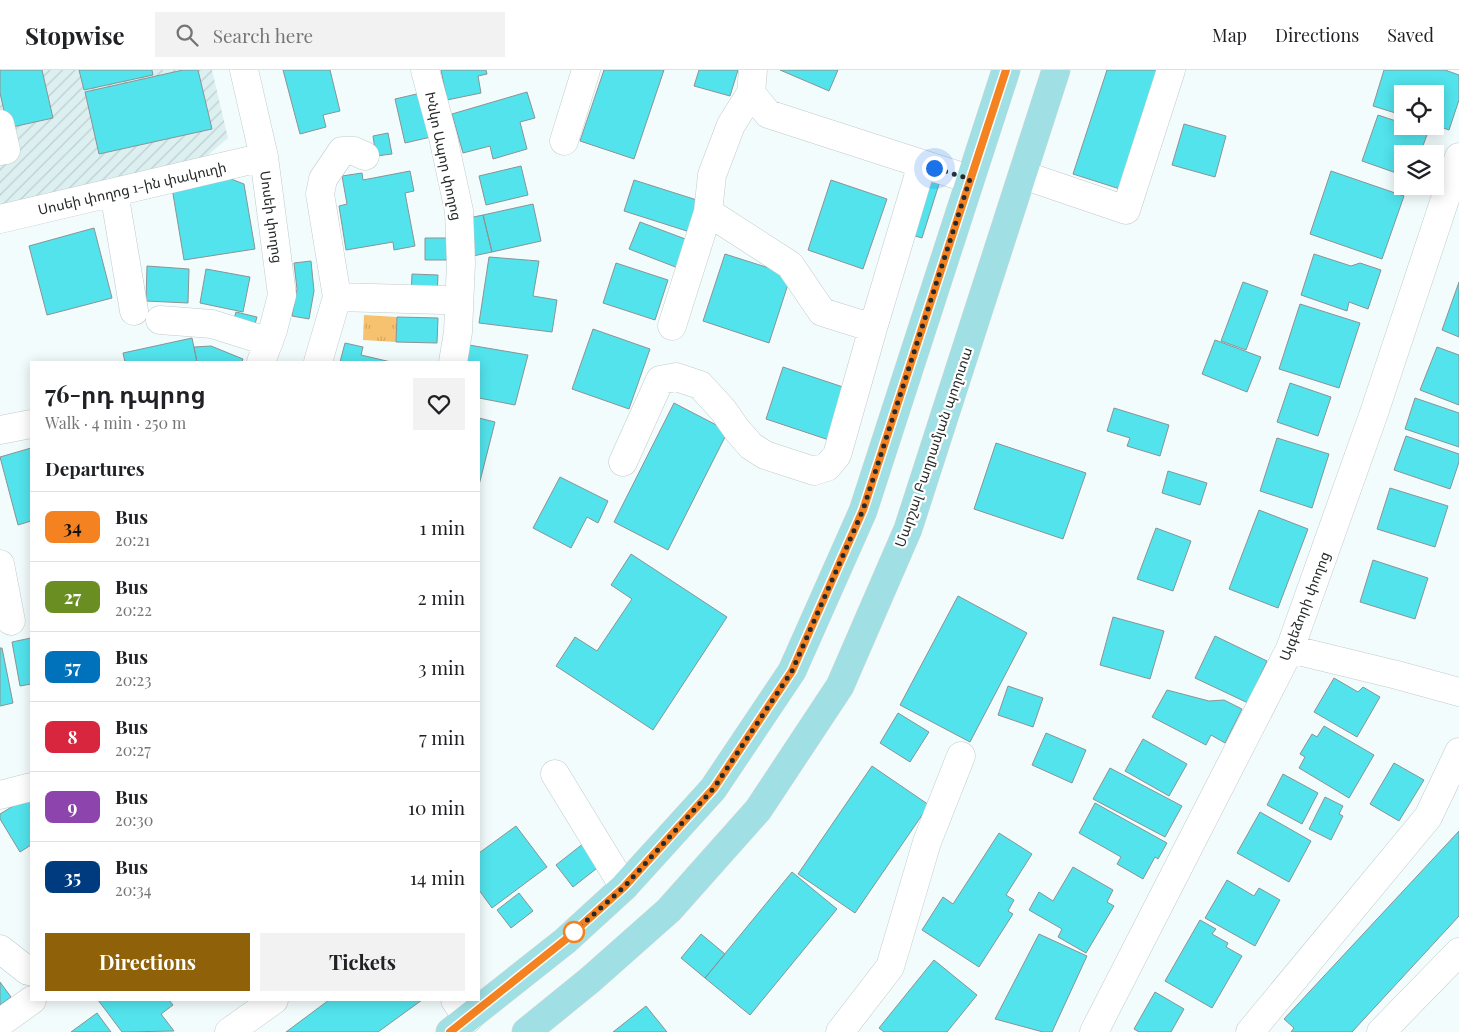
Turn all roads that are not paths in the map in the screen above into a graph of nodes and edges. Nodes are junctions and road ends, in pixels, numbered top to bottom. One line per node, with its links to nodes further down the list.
1 (244, 70): 12 (street, Սոսեի փողոց)
2 (425, 70): 28 (street, Խնկո Ապոր փողոց)
3 (586, 70): 9 (street)
4 (1006, 70): 16 (main road)
5 (1056, 70): 15 (main road, Մարշալ Բաղրամյան պողոտա)
6 (1171, 70): 15 (street)
7 (752, 81): 14 (street); 18 (street)
8 (0, 124): 10 (street)
9 (564, 141)
10 (0, 151)
11 (366, 156): 20 (street)
12 (264, 157): 17 (street, Սոսեի փողոց 1-ին փակուղի); 26 (street, Սոսեի փողոց)
13 (1459, 157): 34 (street, Այգեձորի փողոց)
14 (922, 164): 16 (street); 25 (street)
15 (1023, 175): 50 (main road, Մարշալ Բաղրամյան պողոտա)
16 (970, 179): 41 (main road)
17 (114, 192): 19 (street, Սոսեի փողոց 1-ին փակուղի); 22 (street)
18 (708, 212): 24 (street); 25 (street)
19 (0, 220)
20 (337, 297): 21 (street); 27 (street)
21 (443, 300)
22 (134, 311)
23 (160, 320): 26 (street)
24 (672, 326)
25 (873, 328): 31 (street)
26 (265, 352)
27 (318, 361)
28 (453, 361)
29 (30, 424): 30 (street)
30 (0, 430)
31 (623, 462)
32 (0, 564): 33 (street)
33 (14, 620)
34 (1290, 649): 35 (street); 52 (street, Այգեձորի փողոց)
35 (1459, 692)
36 (1459, 752): 53 (street)
37 (961, 756): 51 (street)
38 (555, 774): 41 (street)
39 (30, 787): 40 (street)
40 (0, 795)
41 (624, 887): 47 (main road)
42 (0, 949): 44 (street)
43 (1459, 952): 54 (street)
44 (28, 971)
45 (31, 1001): 48 (street)
46 (273, 1001): 49 (street)
47 (458, 1017)
48 (0, 1023)
49 (229, 1032)
50 (526, 1032)
51 (840, 1032)
52 (1094, 1032)
53 (1250, 1032)
54 (1381, 1032)

